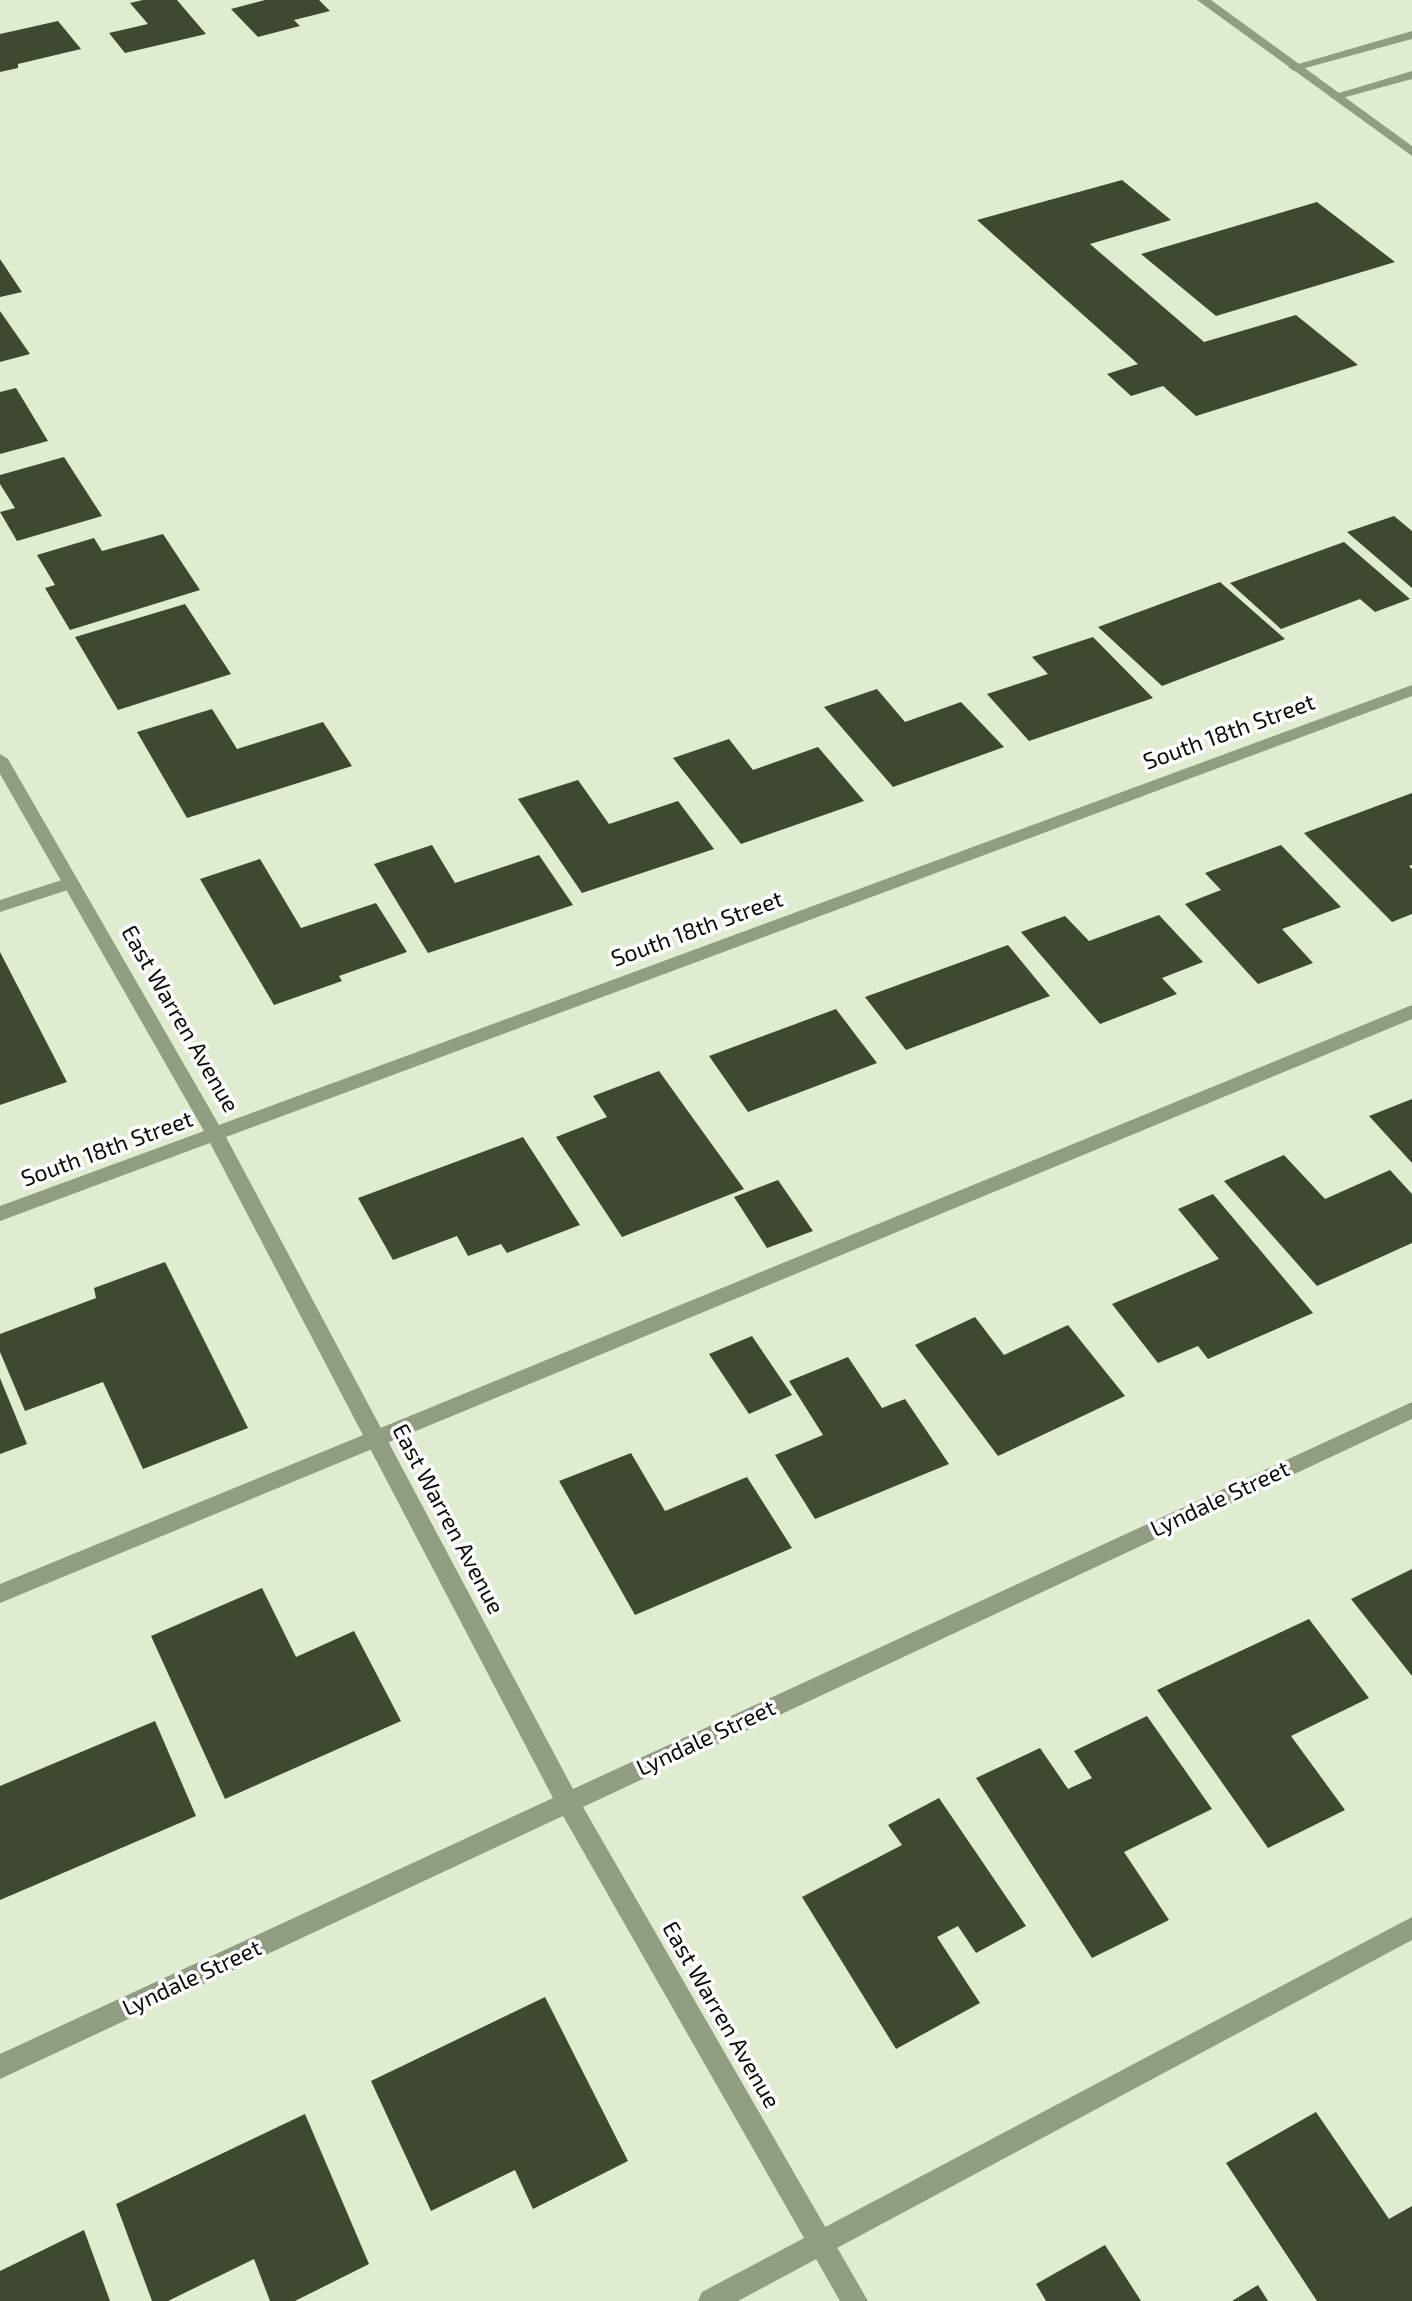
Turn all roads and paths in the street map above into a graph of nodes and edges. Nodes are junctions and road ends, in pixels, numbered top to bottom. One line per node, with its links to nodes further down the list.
1 (1203, 0): 3 (street)
2 (1412, 35): 3 (street)
3 (1294, 67): 5 (street)
4 (1412, 75): 5 (street)
5 (1335, 96): 6 (street)
6 (1412, 152)
7 (1412, 690): 12 (street, South 18th Street)
8 (0, 759): 9 (street, East Warren Avenue)
9 (71, 883): 10 (street); 12 (street, East Warren Avenue)
10 (0, 906)
11 (1412, 1012): 15 (street)
12 (215, 1134): 13 (street, South 18th Street); 15 (street, East Warren Avenue)
13 (0, 1214)
14 (1412, 1410): 17 (street, Lyndale Street)
15 (376, 1439): 16 (street); 17 (street, East Warren Avenue)
16 (0, 1594)
17 (568, 1802): 19 (street, Lyndale Street); 20 (street, East Warren Avenue)
18 (1412, 1928): 20 (street)
19 (0, 2067)
20 (821, 2242): 21 (street); 22 (street, East Warren Avenue)
21 (711, 2301)
22 (855, 2301)

